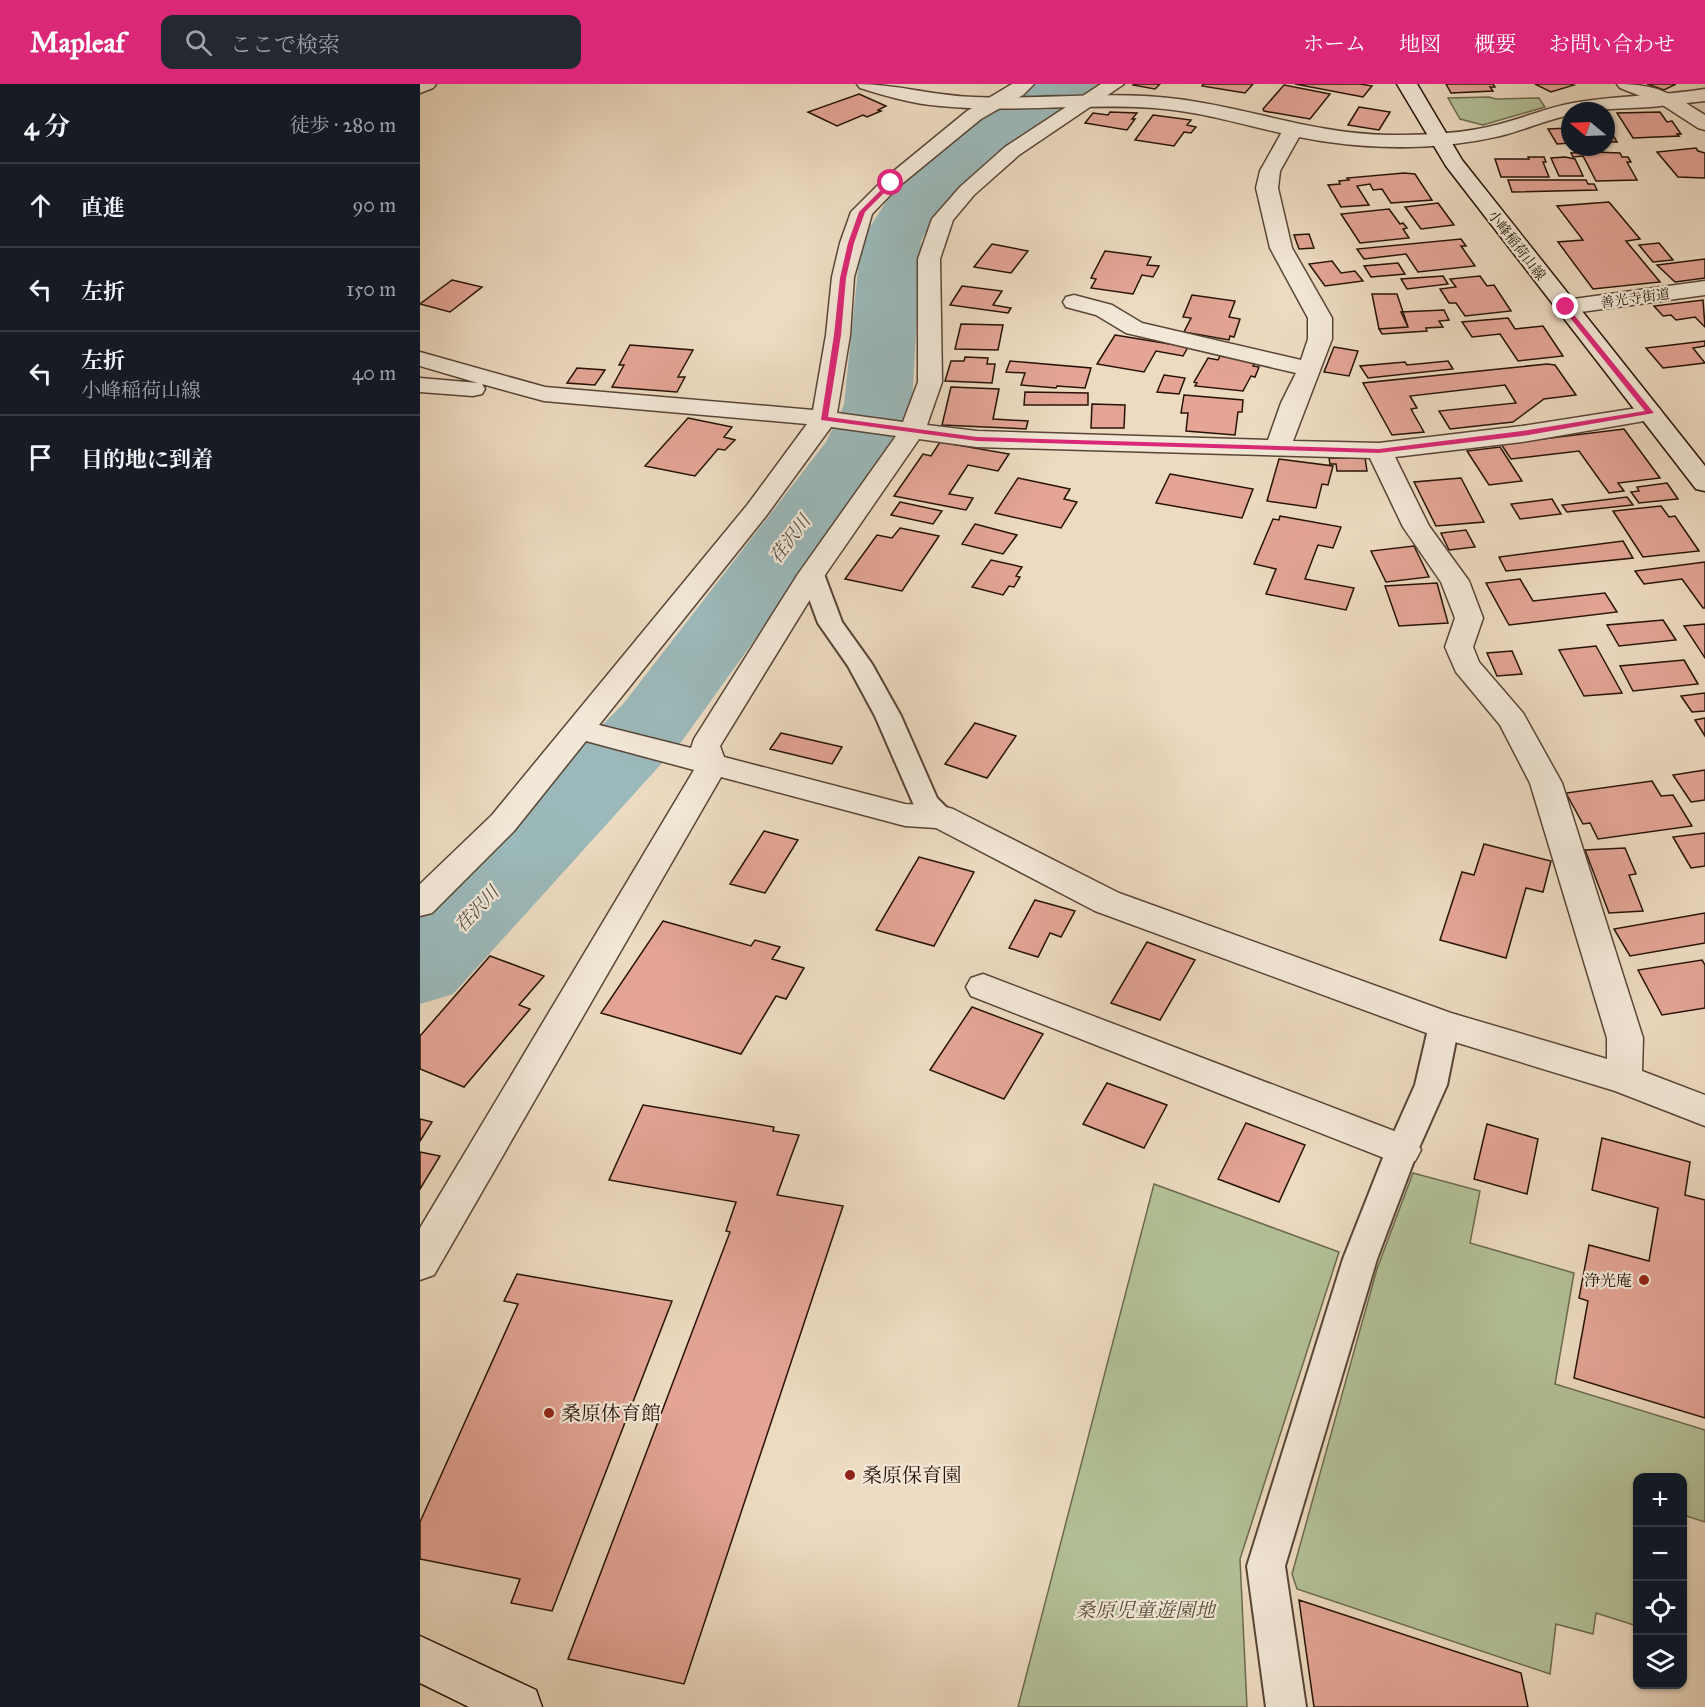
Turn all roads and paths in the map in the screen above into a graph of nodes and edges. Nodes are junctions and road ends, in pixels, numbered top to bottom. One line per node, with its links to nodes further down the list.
1 (426, 84): 7 (street)
2 (867, 84): 10 (street)
3 (1024, 84): 10 (street)
4 (1114, 84): 11 (street)
5 (1407, 84): 14 (street, 小峰稲荷山線)
6 (1627, 84): 9 (street)
7 (420, 87)
8 (1705, 95): 9 (street)
9 (1668, 100): 12 (street); 14 (street)
10 (1004, 103): 11 (street); 23 (street)
11 (1083, 103): 13 (street); 24 (street)
12 (1705, 124)
13 (1293, 130): 14 (street); 19 (street)
14 (1439, 138): 17 (street, 小峰稲荷山線)
15 (1705, 288): 17 (street, 善光寺街道)
16 (1074, 302): 19 (street)
17 (1566, 307): 22 (street, 小峰稲荷山線)
18 (420, 359): 21 (street)
19 (1310, 369): 25 (street)
20 (420, 385): 21 (street)
21 (544, 394): 23 (street)
22 (1650, 413): 26 (street); 27 (street, 小峰稲荷山線)
23 (830, 420): 24 (street); 29 (street)
24 (907, 430): 25 (street); 28 (street)
25 (1278, 447): 26 (street)
26 (1379, 451): 35 (street)
27 (1705, 483)
28 (812, 574): 30 (street); 31 (lane)
29 (585, 732): 30 (street); 32 (street)
30 (698, 763): 31 (street); 38 (street)
31 (942, 817): 34 (street)
32 (420, 904)
33 (983, 987): 37 (street)
34 (1444, 1026): 35 (street); 37 (lane)
35 (1624, 1078): 36 (street)
36 (1705, 1111)
37 (1402, 1150): 41 (lane)
38 (420, 1263)
39 (420, 1659): 40 (street)
40 (519, 1707)
41 (1286, 1707)

